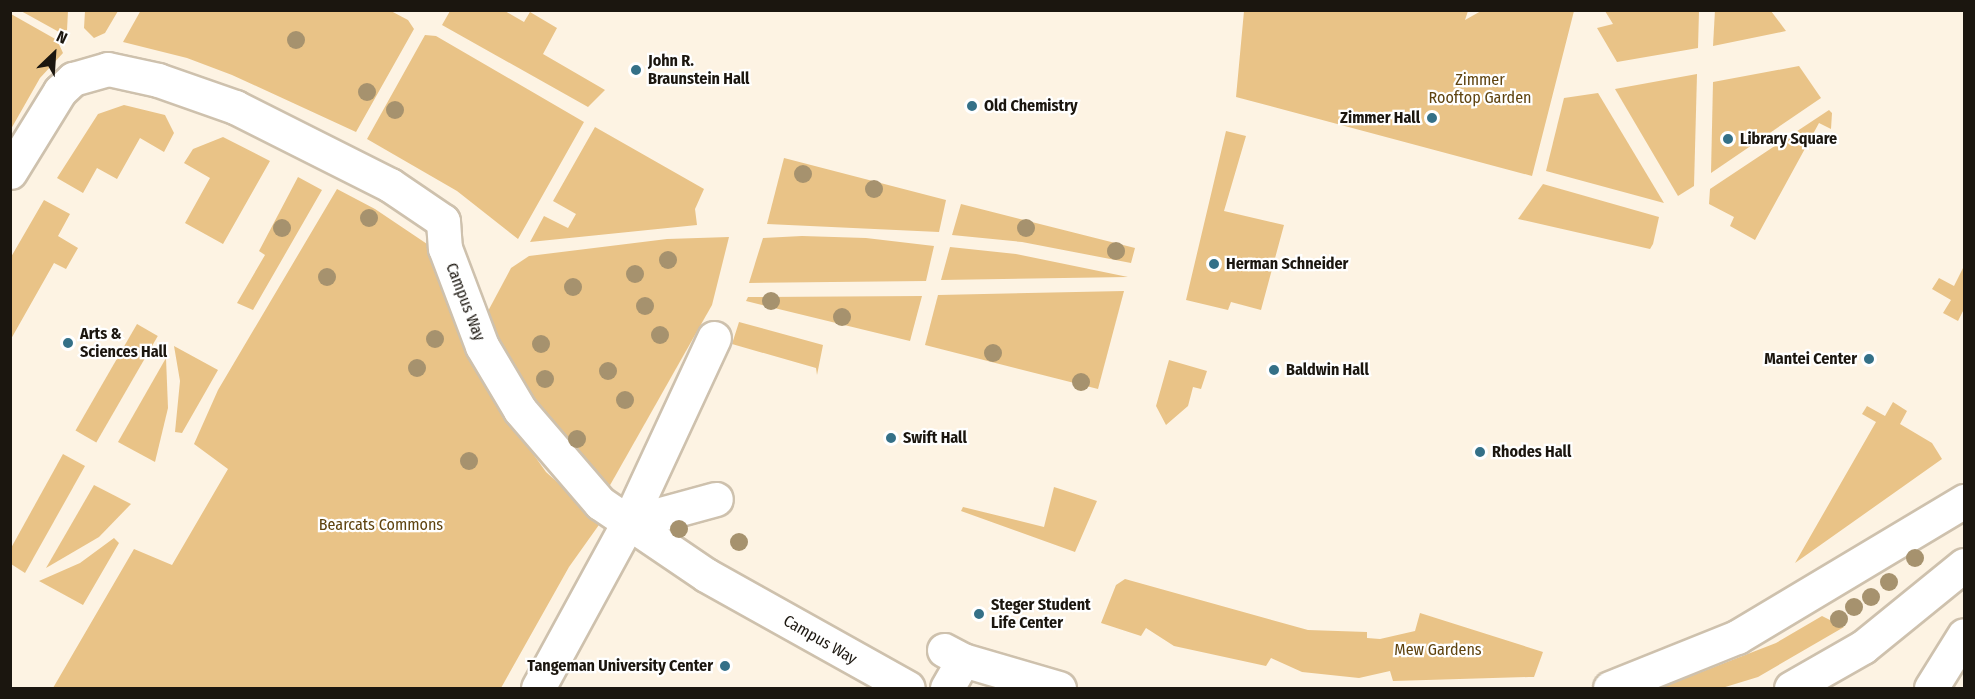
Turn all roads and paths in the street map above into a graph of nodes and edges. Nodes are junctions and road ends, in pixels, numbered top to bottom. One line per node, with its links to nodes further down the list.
1 (10, 172): 5 (street, Campus Way)
2 (714, 338): 5 (street)
3 (716, 499): 5 (street)
4 (1965, 501): 12 (street)
5 (628, 523): 9 (street); 10 (street, Campus Way)
6 (1965, 565): 13 (street)
7 (1965, 635): 14 (street)
8 (1051, 685): 11 (street)
9 (538, 688)
10 (908, 688)
11 (947, 688)
12 (1610, 688)
13 (1791, 688)
14 (1931, 688)

